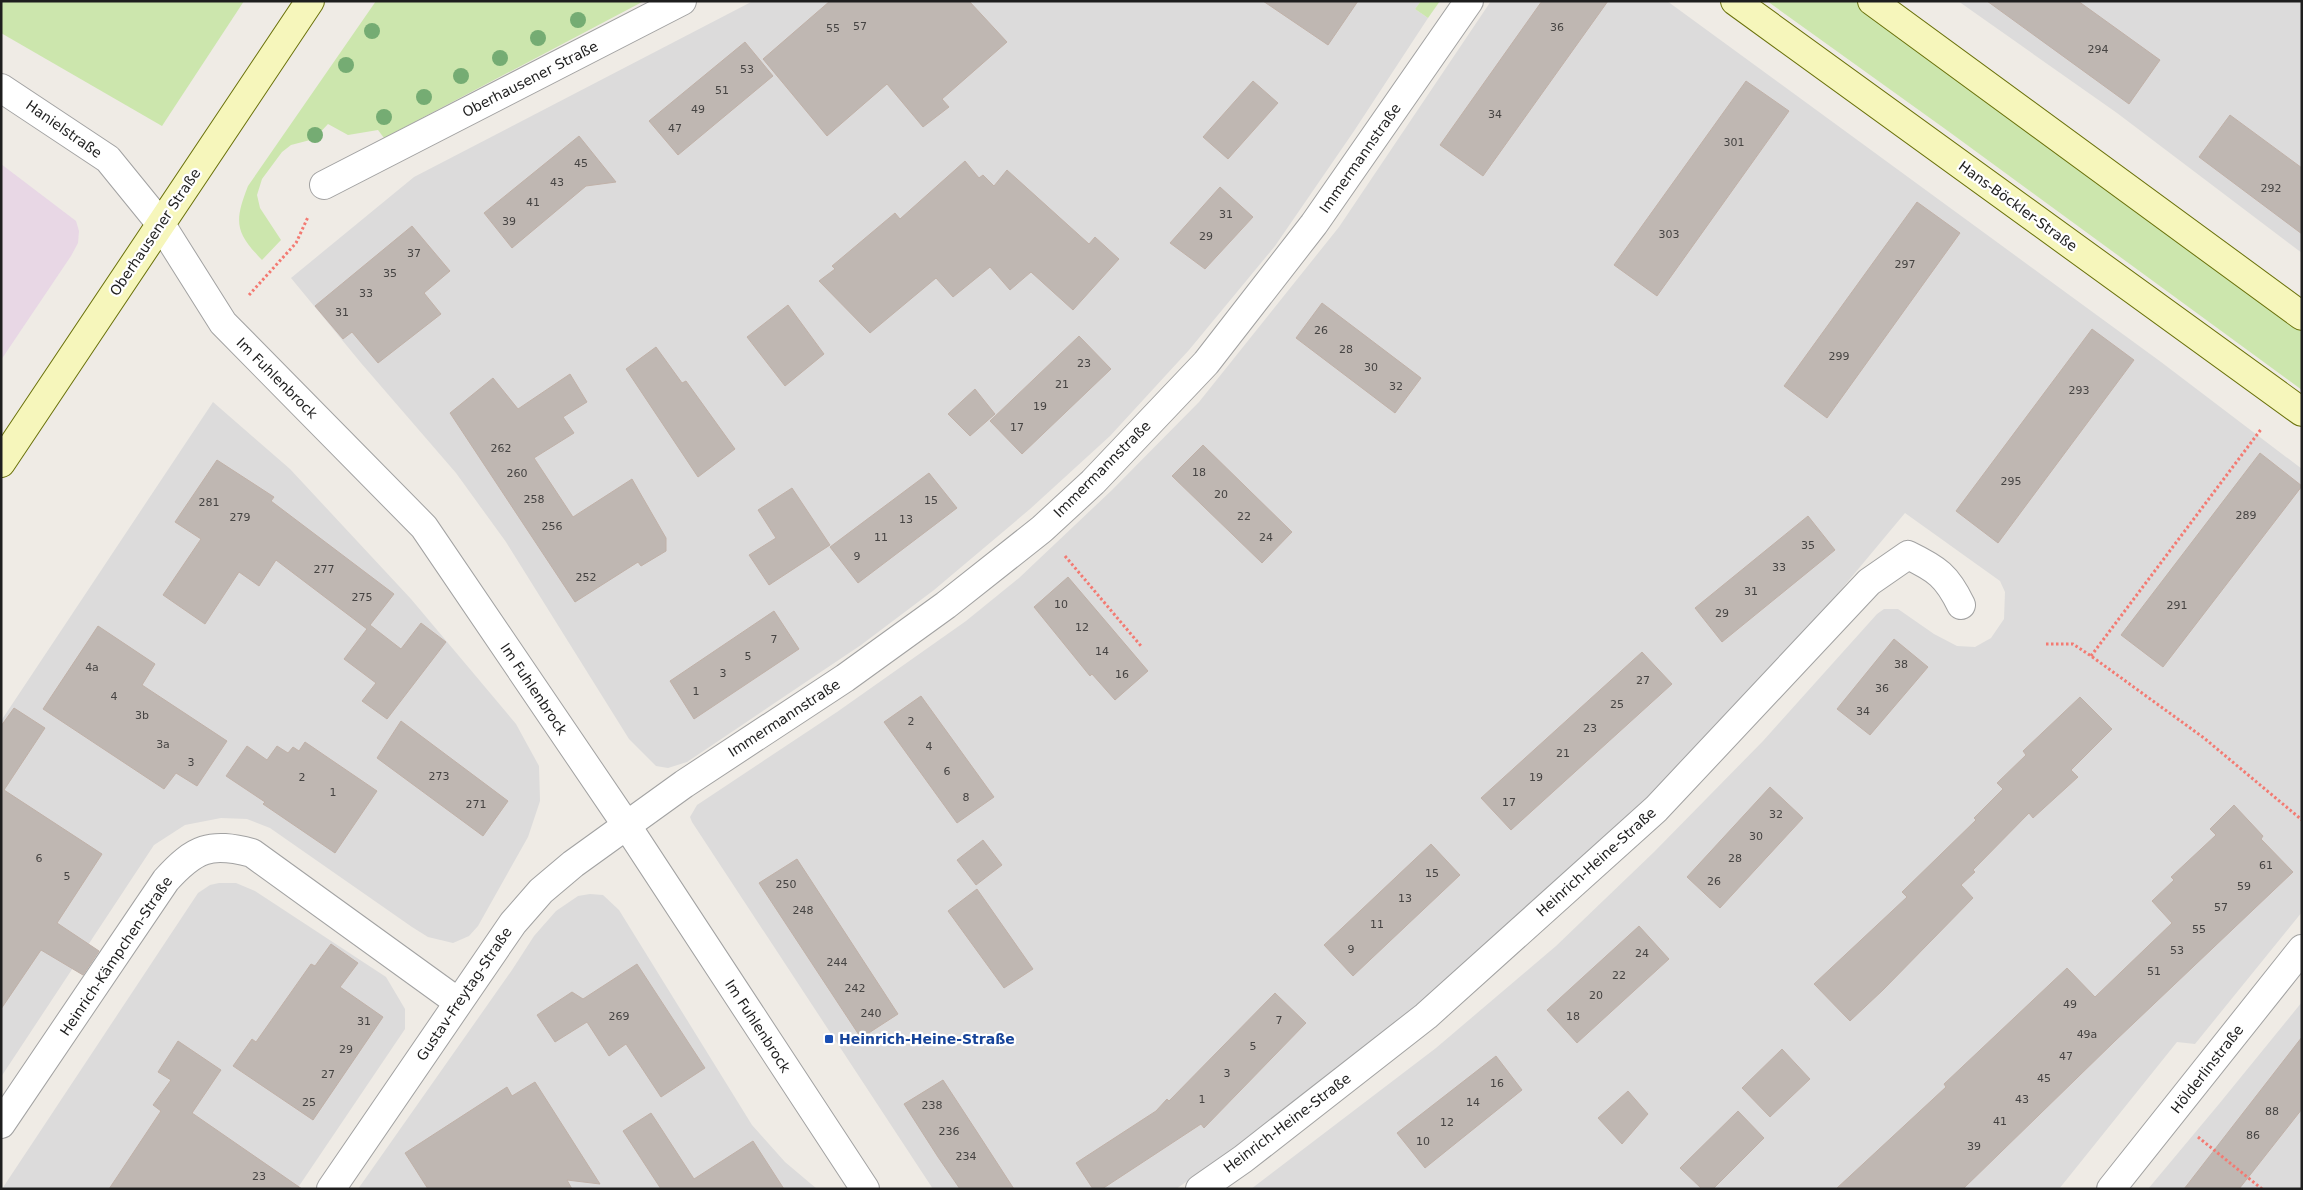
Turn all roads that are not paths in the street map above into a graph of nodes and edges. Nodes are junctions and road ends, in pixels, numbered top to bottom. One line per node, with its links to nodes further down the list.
1 (310, 1): 8 (main road, Oberhausener Straße)
2 (682, 1): 7 (street, Oberhausener Straße)
3 (1469, 1): 13 (street, Immermannstraße)
4 (1735, 1): 10 (main road, Hans-Böckler-Straße)
5 (1872, 1): 9 (main road)
6 (1, 88): 8 (street, Hanielstraße)
7 (324, 185)
8 (160, 224): 11 (main road, Oberhausener Straße); 13 (street, Im Fuhlenbrock)
9 (2302, 316)
10 (2293, 405)
11 (1, 463)
12 (1961, 605): 19 (street, Heinrich-Heine-Straße)
13 (627, 826): 15 (street, Gustav-Freytag-Straße); 18 (street, Im Fuhlenbrock)
14 (2302, 949): 20 (street, Hölderlinstraße)
15 (458, 1002): 16 (street, Heinrich-Kämpchen-Straße); 17 (street, Gustav-Freytag-Straße)
16 (1, 1124)
17 (331, 1189)
18 (865, 1189)
19 (1200, 1189)
20 (2111, 1189)

